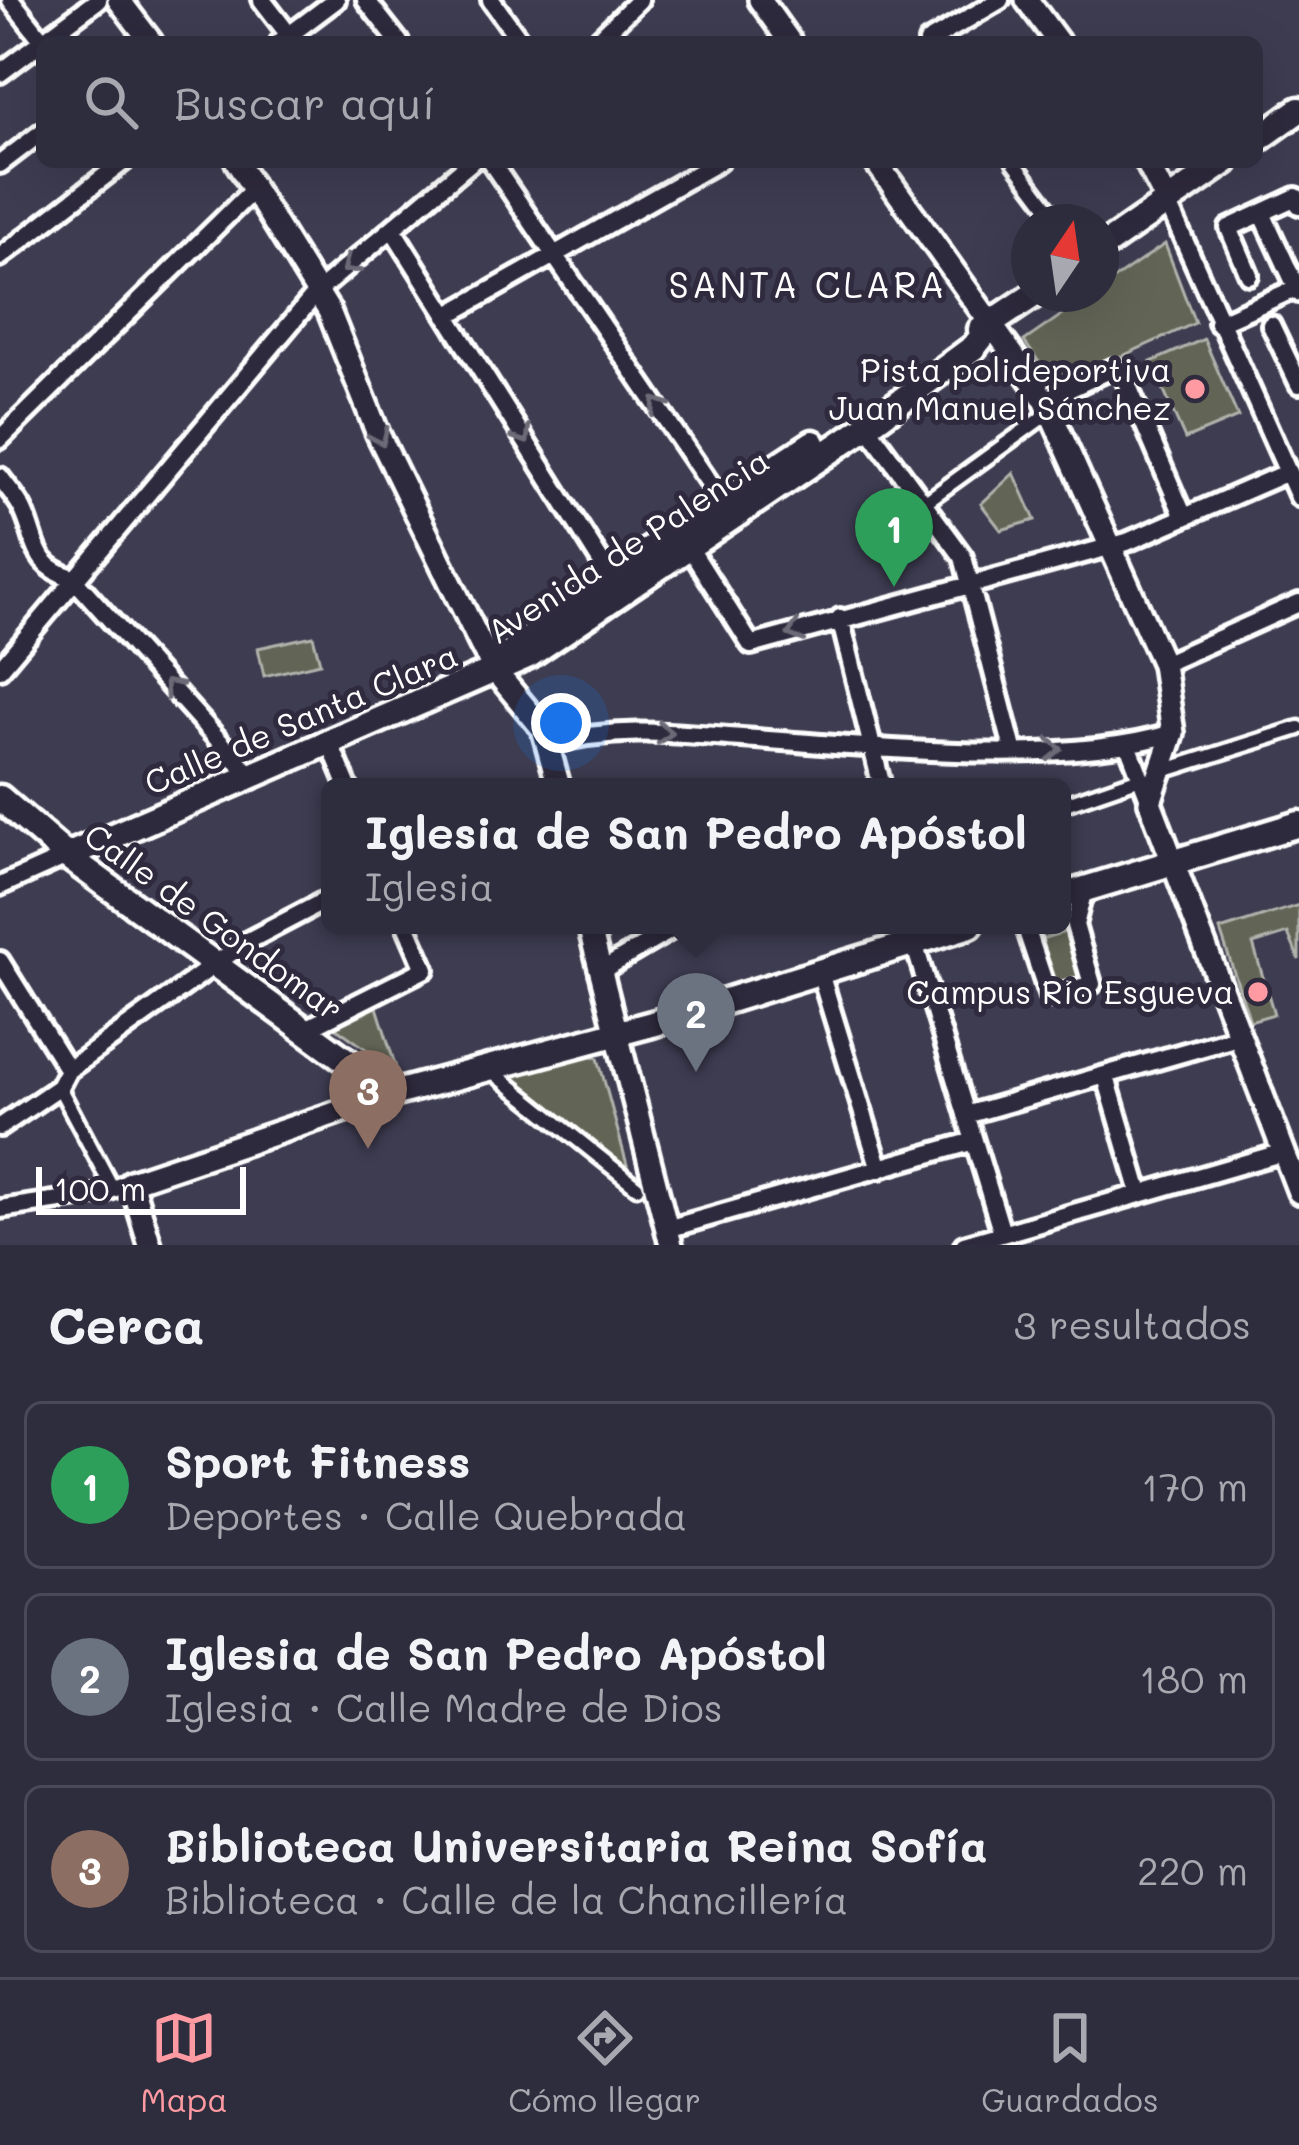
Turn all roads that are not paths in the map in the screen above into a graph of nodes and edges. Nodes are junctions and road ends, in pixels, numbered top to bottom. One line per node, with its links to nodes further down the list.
1 (10, 0): 12 (street)
2 (98, 0): 13 (street)
3 (119, 0): 14 (street)
4 (262, 0): 15 (street)
5 (336, 0): 16 (street)
6 (366, 0): 17 (street)
7 (491, 0): 18 (street)
8 (639, 0): 19 (street)
9 (760, 0): 20 (street)
10 (1000, 0): 21 (street)
11 (1027, 0): 22 (street)
12 (39, 36)
13 (50, 36)
14 (146, 36)
15 (284, 36)
16 (288, 36)
17 (394, 36)
18 (517, 36)
19 (602, 36)
20 (786, 36)
21 (938, 36)
22 (1054, 36)
23 (36, 46): 24 (street)
24 (0, 73)
25 (1299, 110): 26 (main road)
26 (1263, 136)
27 (36, 137): 28 (street)
28 (0, 164)
29 (115, 168): 46 (street)
30 (241, 168): 38 (street)
31 (464, 168): 43 (street)
32 (495, 168): 45 (street)
33 (708, 168): 45 (street)
34 (880, 168): 52 (street)
35 (1018, 168): 40 (street)
36 (1150, 168): 39 (street)
37 (1216, 168): 39 (main road)
38 (255, 188): 49 (street); 58 (street)
39 (1167, 202): 44 (main road); 53 (street)
40 (1046, 204)
41 (1299, 205): 42 (street)
42 (1262, 213): 47 (street); 48 (street)
43 (393, 230): 49 (street, one-way to 49); 51 (street)
44 (1119, 235)
45 (559, 256): 51 (street); 62 (street, one-way to 45)
46 (0, 257)
47 (1249, 275)
48 (1298, 289): 53 (street)
49 (318, 291): 68 (street); 74 (street, one-way to 74)
50 (1011, 311): 52 (main road, Avenida de Palencia)
51 (448, 315): 67 (street, one-way to 67)
52 (993, 323): 56 (street); 57 (main road, Avenida de Palencia); 62 (main road, Avenida de Palencia)
53 (1218, 323): 59 (street)
54 (1271, 325): 55 (street)
55 (1299, 384)
56 (1047, 406): 63 (street); 64 (street); 65 (street)
57 (867, 426): 63 (street); 66 (main road, Avenida de Palencia)
58 (0, 439)
59 (1290, 461): 61 (street); 64 (street)
60 (3, 487): 68 (street)
61 (1299, 496)
62 (723, 502): 67 (main road, Avenida de Palencia)
63 (924, 503): 69 (street)
64 (1184, 517): 65 (street)
65 (1110, 544): 69 (street); 72 (street)
66 (689, 547): 71 (street, one-way to 66); 74 (main road, Avenida de Palencia)
67 (610, 576): 74 (main road, Avenida de Palencia)
68 (73, 578): 73 (street); 83 (street, one-way to 68)
69 (970, 583): 71 (street); 81 (street)
70 (1299, 603): 72 (street)
71 (840, 618): 79 (street)
72 (1163, 664): 76 (street)
73 (0, 669)
74 (496, 672): 77 (main road, Calle de Santa Clara); 78 (street)
75 (1299, 728): 82 (street)
76 (1173, 733): 80 (street); 82 (street)
77 (328, 741): 83 (main road, Calle de Santa Clara); 84 (street)
78 (550, 743): 79 (street, one-way to 79); 85 (street)
79 (872, 747): 81 (street); 86 (street)
80 (1129, 747): 81 (street, one-way to 80); 87 (street)
81 (1013, 749)
82 (1162, 771): 90 (street)
83 (249, 774): 92 (main road, Calle de Santa Clara)
84 (344, 778)
85 (557, 778)
86 (880, 778)
87 (1140, 778): 89 (street); 90 (street)
88 (0, 798): 92 (main road, Calle de Gondomar)
89 (1071, 802)
90 (1150, 802): 93 (street)
91 (1299, 824): 93 (main road)
92 (67, 856): 94 (street); 103 (main road, Calle de Gondomar)
93 (1174, 861): 95 (main road); 108 (street)
94 (0, 886)
95 (1073, 892): 100 (street)
96 (321, 903): 103 (street)
97 (410, 934): 106 (street)
98 (591, 934): 104 (street)
99 (664, 934): 104 (street)
100 (1027, 934)
101 (919, 936): 105 (main road); 114 (street)
102 (0, 961): 110 (street)
103 (215, 965): 106 (main road, Calle de Gondomar); 110 (street)
104 (599, 972): 107 (street)
105 (820, 973): 107 (main road); 118 (street)
106 (304, 1030): 113 (main road, Calle de Gondomar)
107 (615, 1032): 109 (main road); 125 (street)
108 (1241, 1036): 111 (street); 117 (street)
109 (487, 1067): 113 (main road); 120 (street)
110 (68, 1070): 112 (street)
111 (1106, 1076): 114 (street); 122 (street)
112 (59, 1088): 115 (street); 119 (street)
113 (392, 1094): 119 (street)
114 (966, 1115): 116 (street)
115 (0, 1126)
116 (974, 1141): 118 (street); 124 (street)
117 (1290, 1154): 121 (street); 122 (street)
118 (880, 1169): 125 (street)
119 (122, 1185): 123 (street); 126 (street)
120 (637, 1187)
121 (1299, 1192)
122 (1140, 1193): 124 (street)
123 (0, 1209)
124 (1002, 1234): 127 (street)
125 (669, 1237)
126 (149, 1245)
127 (964, 1245)

